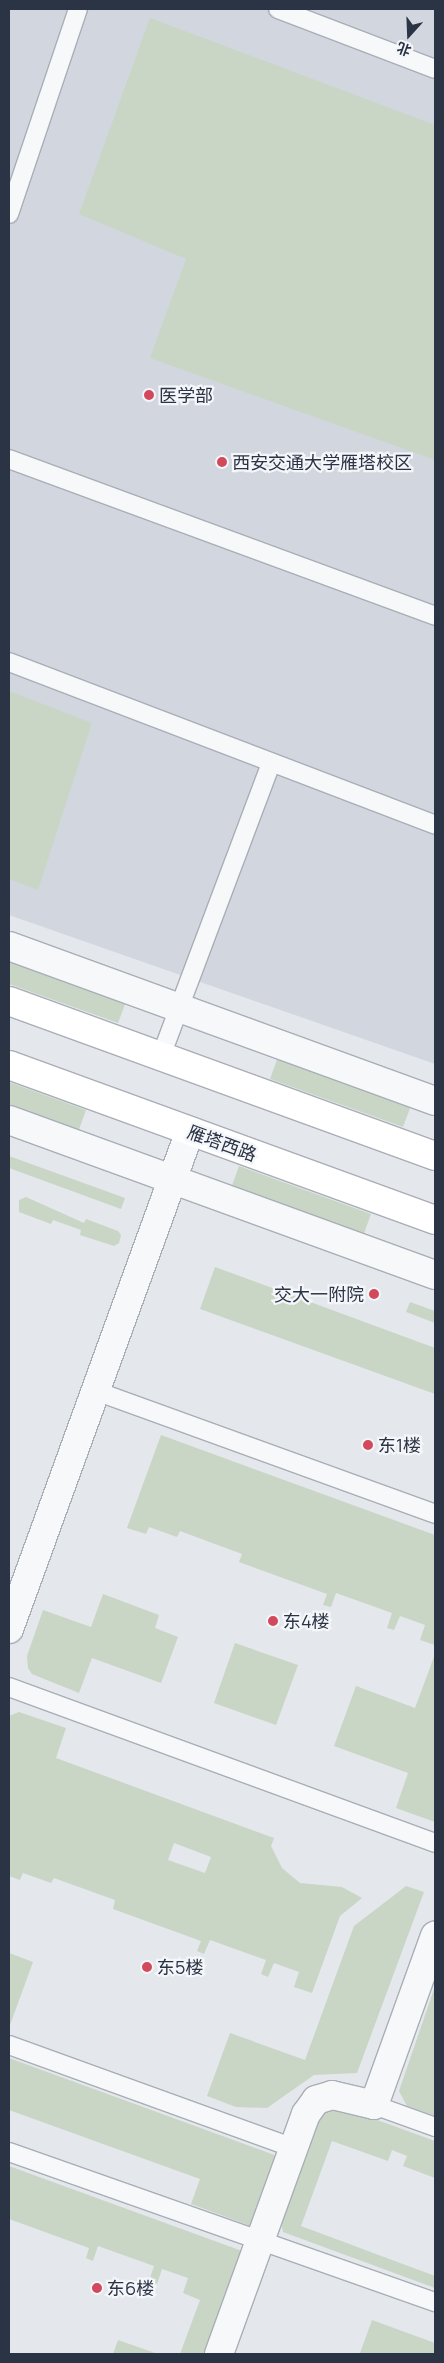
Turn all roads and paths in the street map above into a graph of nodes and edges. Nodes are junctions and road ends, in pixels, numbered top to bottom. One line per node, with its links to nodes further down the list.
1 (78, 9): 4 (lane)
2 (278, 9): 3 (lane)
3 (435, 69)
4 (9, 214)
5 (9, 459): 6 (lane)
6 (435, 616)
7 (9, 662): 8 (lane)
8 (271, 764): 9 (lane); 12 (lane)
9 (435, 825)
10 (9, 946): 12 (street)
11 (9, 1001): 13 (main road)
12 (178, 1008): 13 (lane); 15 (street)
13 (161, 1056): 18 (main road)
14 (9, 1065): 17 (main road, 雁塔西路)
15 (435, 1101)
16 (9, 1120): 19 (street)
17 (190, 1131): 19 (street); 20 (main road, 雁塔西路)
18 (435, 1156)
19 (172, 1180): 21 (street); 22 (street)
20 (435, 1220)
21 (435, 1275)
22 (96, 1391): 23 (lane); 24 (street)
23 (435, 1514)
24 (9, 1629)
25 (9, 1687): 26 (lane)
26 (435, 1843)
27 (435, 1936): 29 (street)
28 (9, 2045): 31 (lane)
29 (374, 2105): 30 (lane); 31 (street)
30 (435, 2127)
31 (294, 2148): 33 (street)
32 (9, 2152): 33 (lane)
33 (260, 2239): 34 (lane); 35 (street)
34 (435, 2302)
35 (218, 2354)

